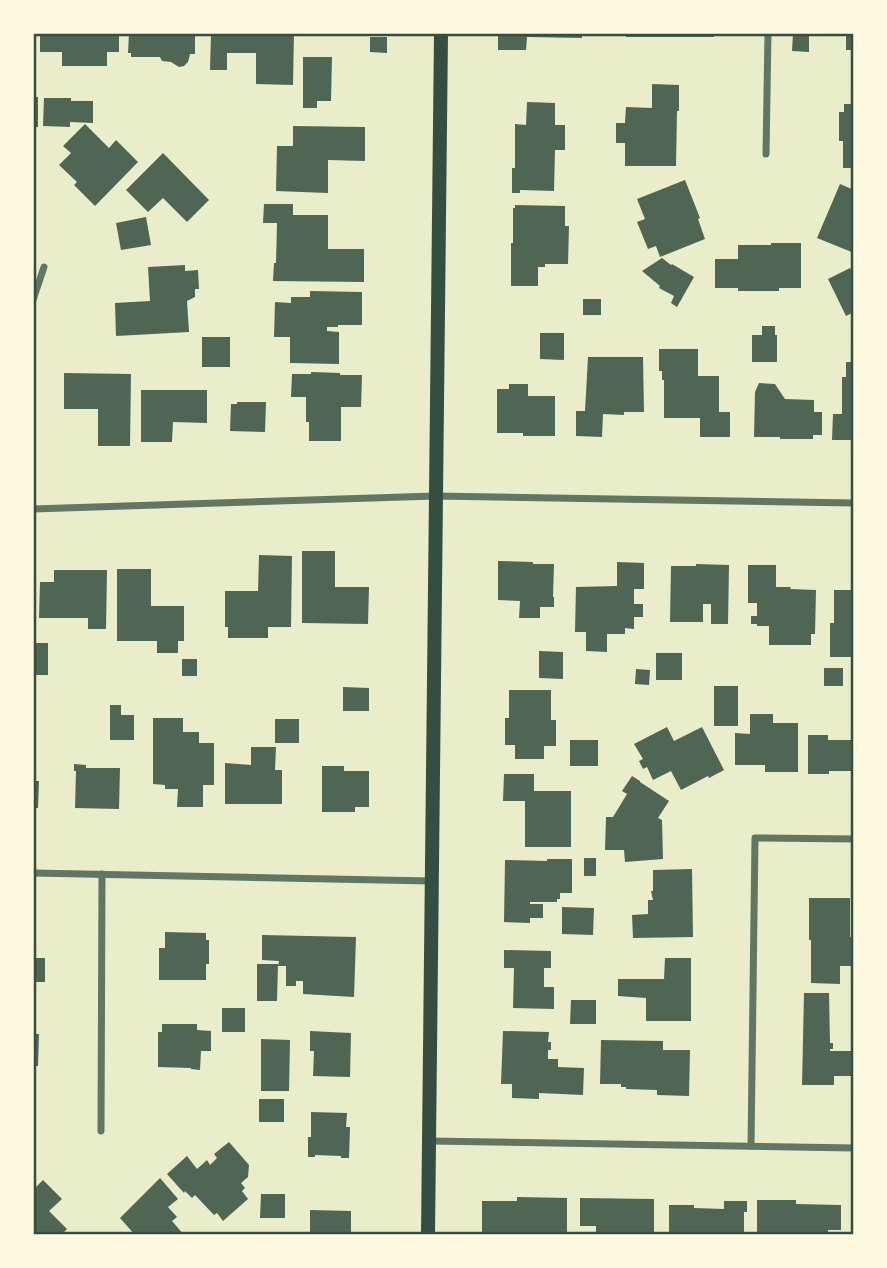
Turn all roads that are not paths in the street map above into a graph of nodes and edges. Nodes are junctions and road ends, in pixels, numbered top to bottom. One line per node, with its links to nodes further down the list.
1 (440, 33): 6 (main road)
2 (768, 33): 3 (street)
3 (766, 154)
4 (44, 267): 5 (street)
5 (33, 300)
6 (435, 496): 7 (street); 8 (street); 12 (main road)
7 (854, 503)
8 (33, 509)
9 (854, 839): 15 (street)
10 (33, 873): 11 (street)
11 (102, 874): 12 (street); 13 (street)
12 (432, 881): 14 (main road)
13 (101, 1131)
14 (430, 1141): 15 (street); 17 (main road)
15 (751, 1146): 16 (street)
16 (854, 1147)
17 (428, 1235)

